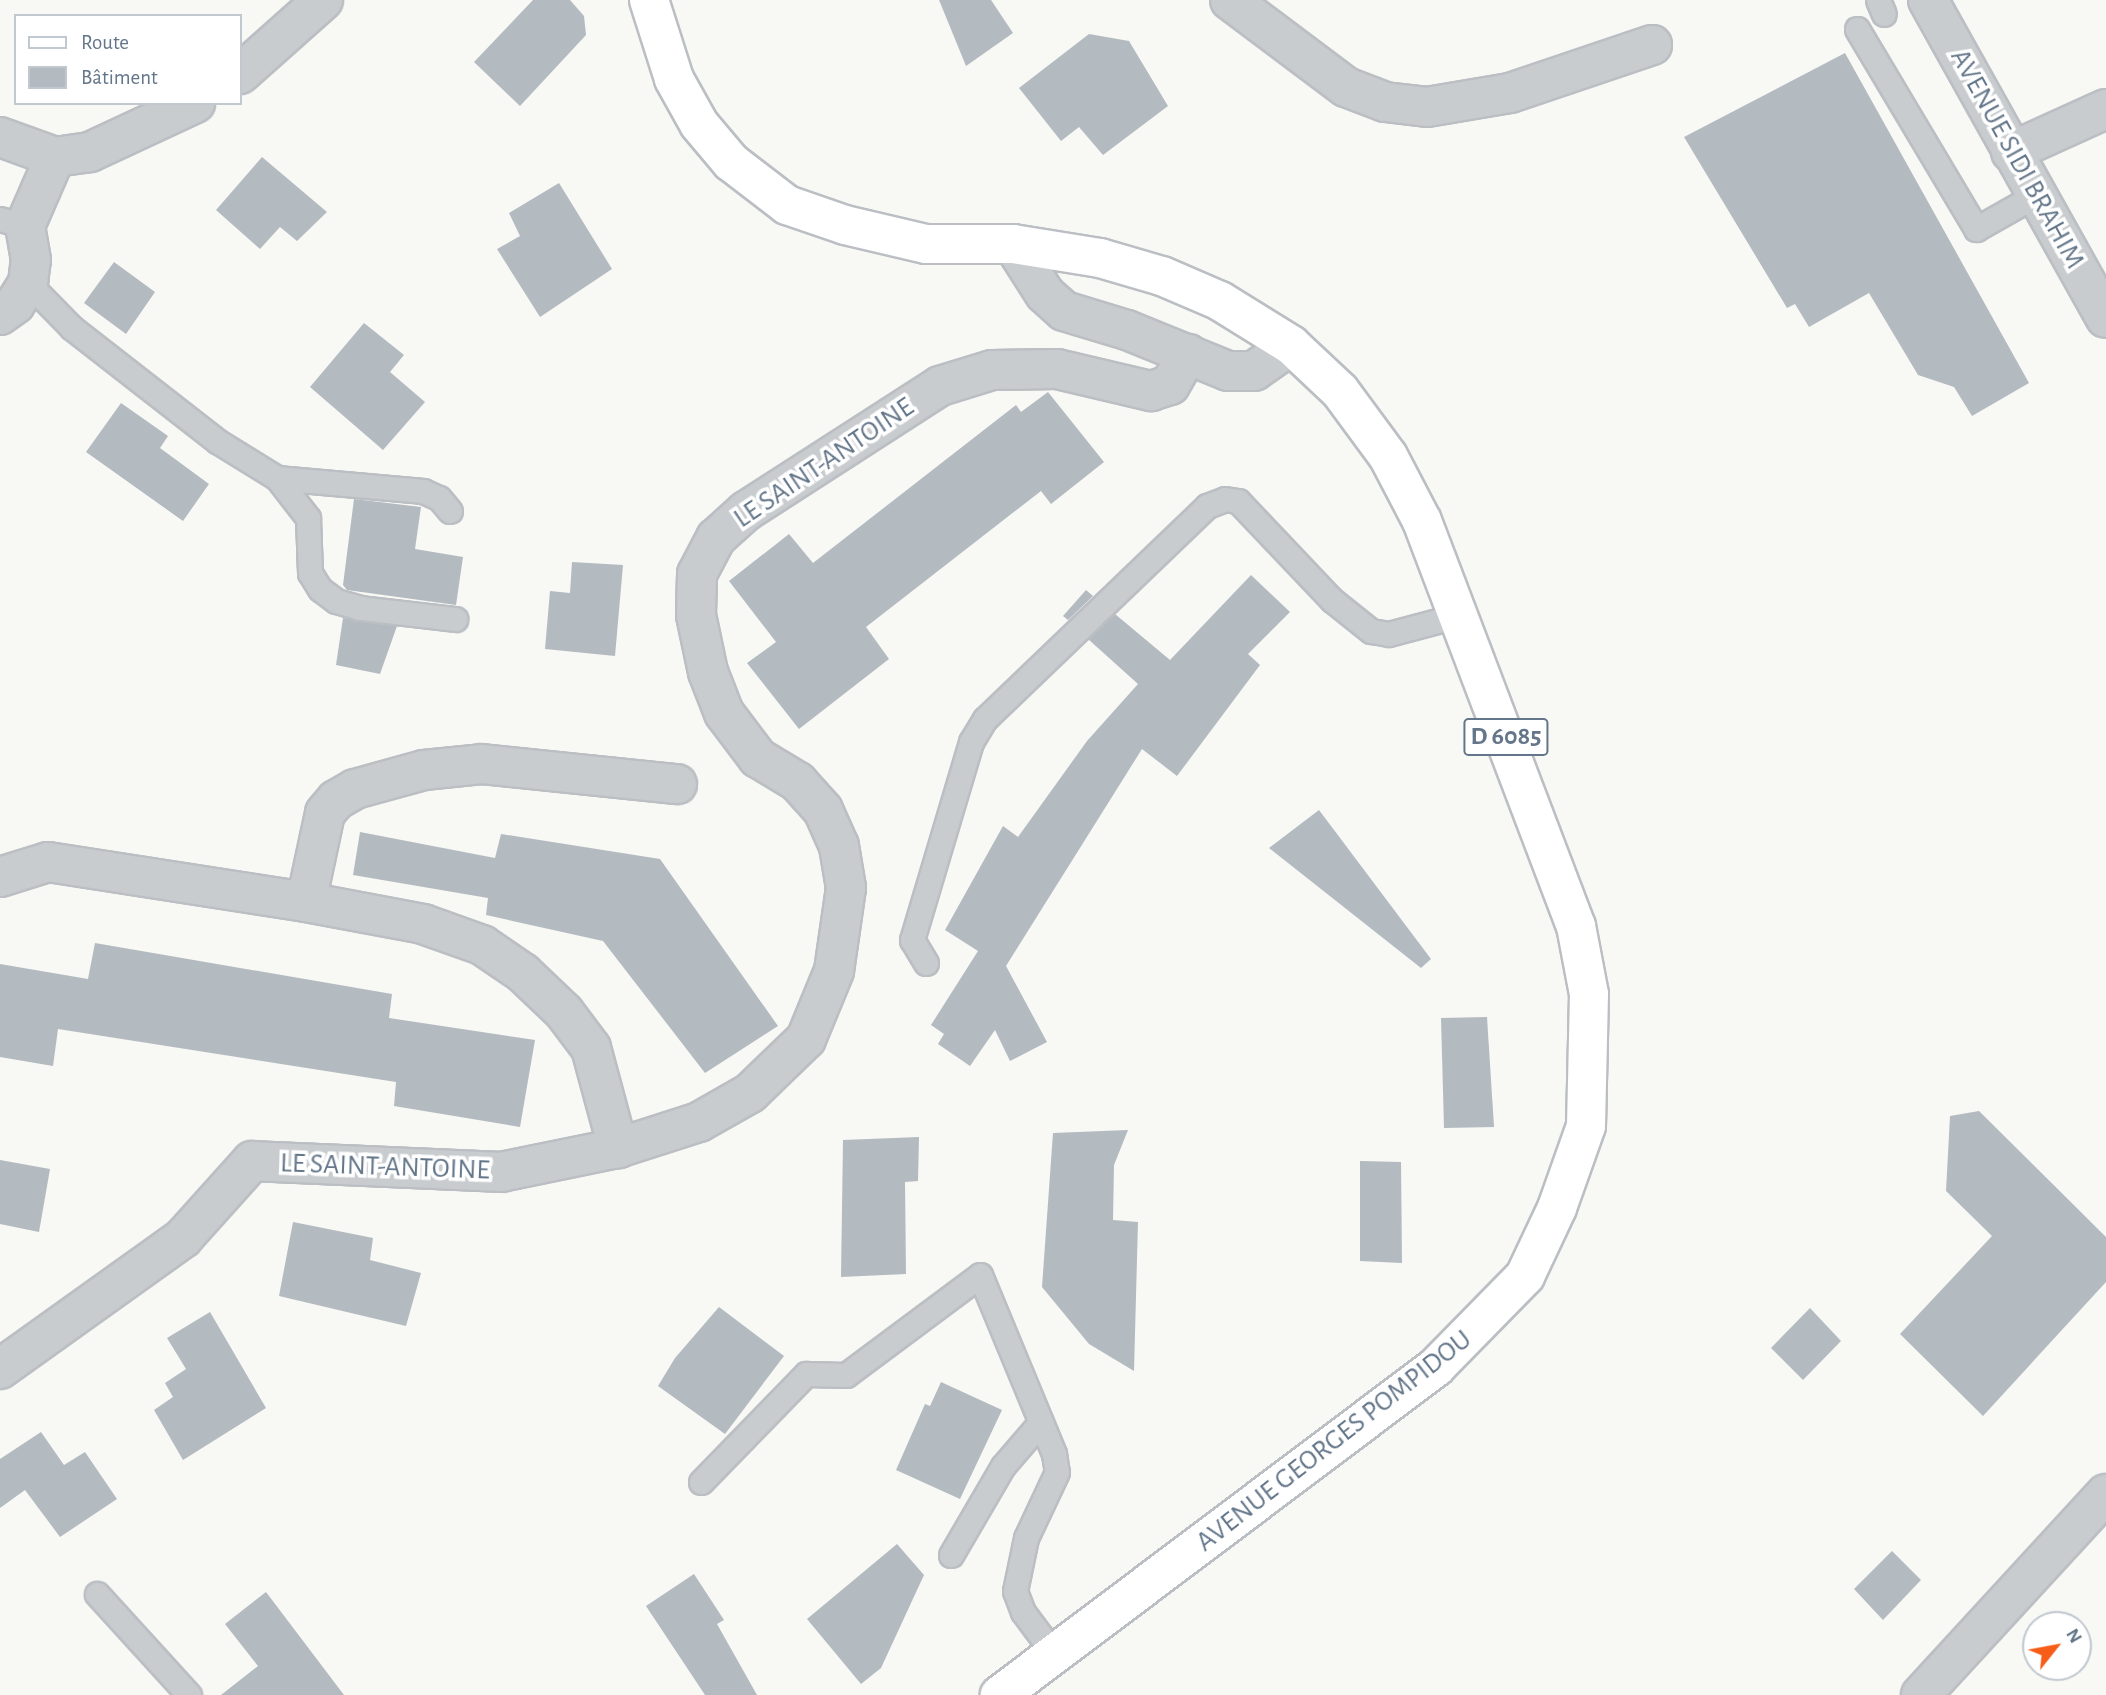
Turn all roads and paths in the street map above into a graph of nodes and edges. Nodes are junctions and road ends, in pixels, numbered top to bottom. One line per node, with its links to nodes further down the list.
1 (323, 0): 7 (street)
2 (649, 0): 15 (main road, AVENUE GEORGES POMPIDOU / D 6085)
3 (1230, 0): 6 (street)
4 (1928, 0): 11 (street, AVENUE SIDI BRAHIM)
5 (1857, 29): 13 (lane)
6 (1652, 45)
7 (242, 72)
8 (191, 105): 12 (street)
9 (2106, 109): 11 (street)
10 (0, 137): 12 (street)
11 (2011, 152): 13 (street, AVENUE SIDI BRAHIM)
12 (55, 157): 14 (street)
13 (2036, 195): 18 (street, AVENUE SIDI BRAHIM)
14 (13, 222): 16 (street)
15 (1013, 244): 19 (main road, AVENUE GEORGES POMPIDOU / D 6085); 20 (street)
16 (28, 283): 17 (street); 21 (lane)
17 (0, 315)
18 (2106, 318)
19 (1291, 345): 20 (street); 23 (main road, AVENUE GEORGES POMPIDOU / D 6085)
20 (1188, 354): 29 (street, LE SAINT-ANTOINE)
21 (276, 478): 22 (lane); 24 (lane)
22 (450, 511)
23 (1460, 615): 28 (lane); 36 (main road, AVENUE GEORGES POMPIDOU / D 6085)
24 (455, 619)
25 (677, 784): 27 (street)
26 (0, 877): 27 (street)
27 (306, 902): 29 (street)
28 (926, 963)
29 (618, 1148): 30 (street, LE SAINT-ANTOINE)
30 (0, 1369)
31 (1041, 1422): 32 (lane); 34 (lane); 36 (lane)
32 (701, 1482)
33 (2106, 1494): 39 (street)
34 (951, 1555)
35 (97, 1594): 37 (lane)
36 (1055, 1655): 38 (main road, AVENUE GEORGES POMPIDOU / D 6085)
37 (189, 1695)
38 (1000, 1695)
39 (1921, 1695)

